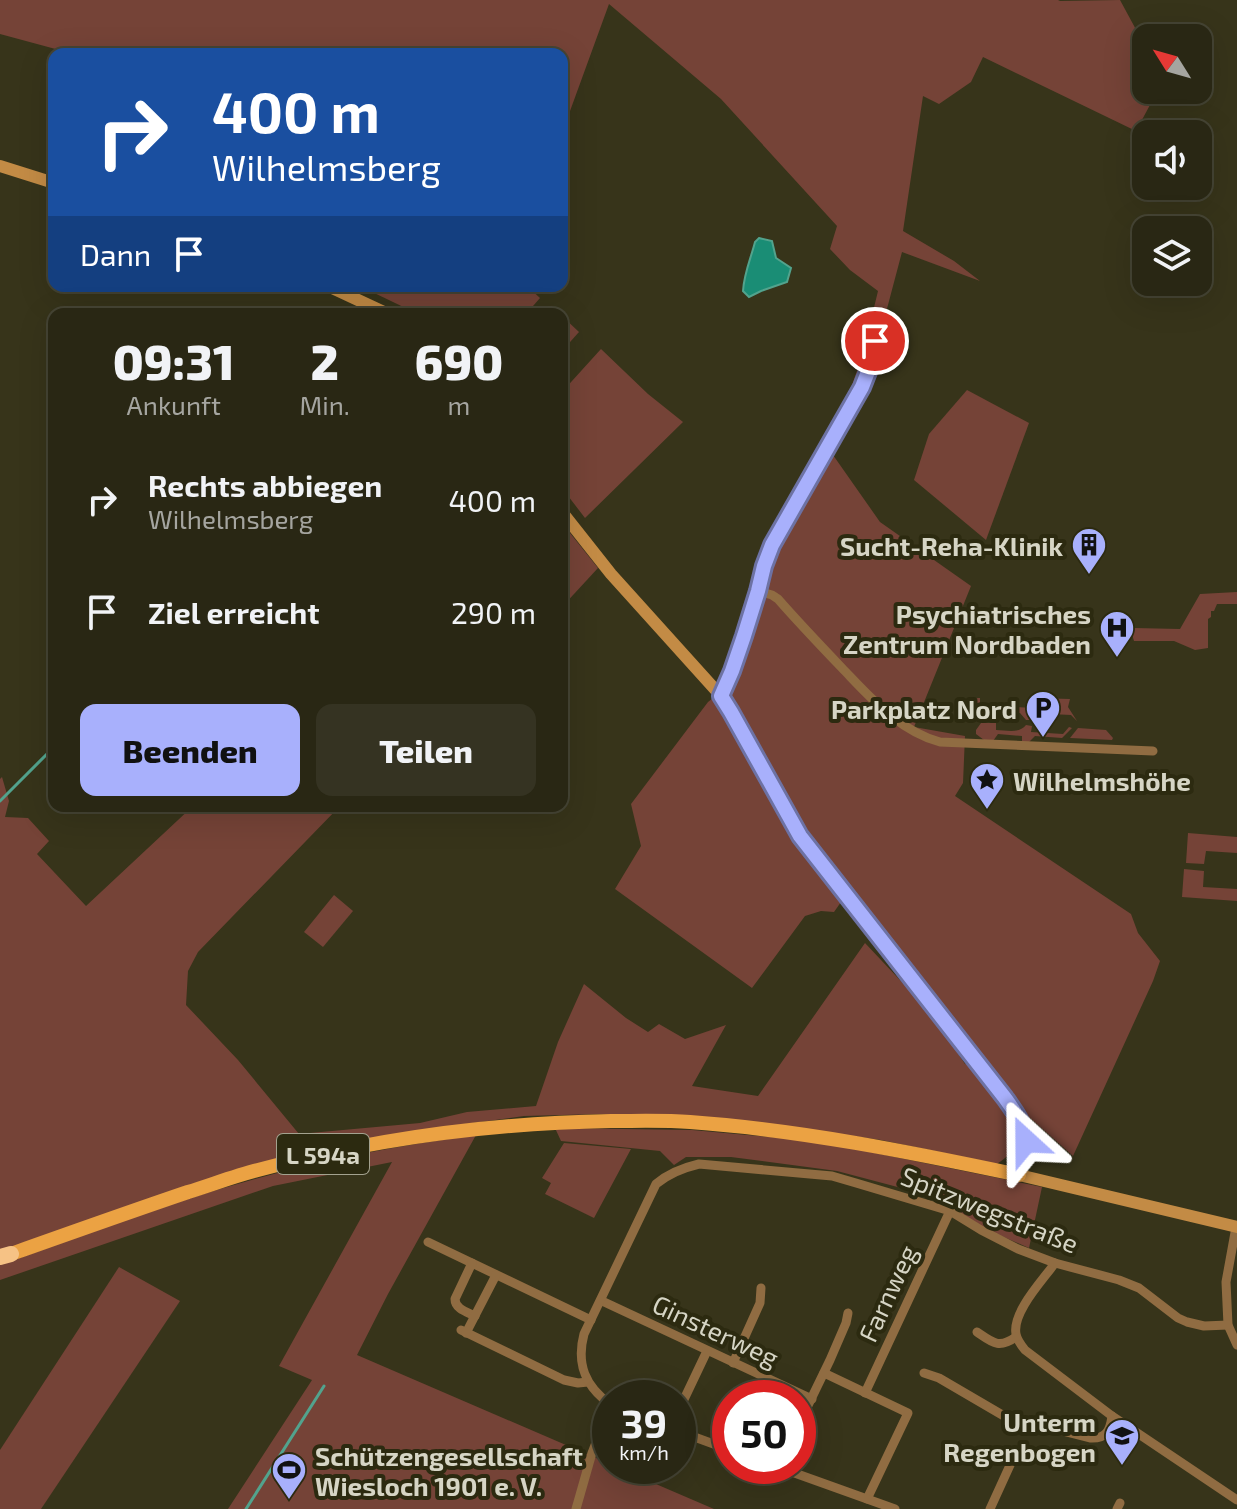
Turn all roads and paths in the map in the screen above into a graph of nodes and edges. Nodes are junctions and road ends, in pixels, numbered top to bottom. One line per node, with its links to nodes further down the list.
1 (0, 166): 2 (main road)
2 (48, 181)
3 (341, 292): 4 (main road)
4 (375, 308)
5 (875, 341): 7 (street)
6 (568, 520): 8 (main road)
7 (758, 591): 8 (street); 9 (street)
8 (721, 696): 10 (main road)
9 (1153, 751)
10 (1019, 1175): 12 (main road); 14 (main road, L 594a)
11 (950, 1211): 16 (street, Spitzwegstraße); 19 (street, Spitzwegstraße); 36 (street, Farnweg)
12 (1237, 1227): 23 (street)
13 (428, 1242): 15 (street)
14 (5, 1255)
15 (472, 1263): 17 (street); 21 (street)
16 (1055, 1263): 23 (street, Spitzwegstraße); 25 (street)
17 (496, 1275): 21 (street); 22 (street)
18 (761, 1288): 28 (street)
19 (602, 1301): 22 (street, Spitzwegstraße); 27 (street, Ginsterweg)
20 (848, 1313): 29 (street)
21 (475, 1316): 33 (street)
22 (591, 1320): 33 (street, Spitzwegstraße)
23 (1228, 1325): 26 (street)
24 (977, 1332): 25 (street)
25 (1016, 1337): 37 (street)
26 (1237, 1345)
27 (707, 1351): 28 (street, Ginsterweg); 31 (street)
28 (733, 1363): 32 (street, Ginsterweg)
29 (824, 1373): 35 (street); 36 (street)
30 (924, 1373): 37 (street)
31 (693, 1380)
32 (770, 1380)
33 (588, 1382): 34 (street)
34 (592, 1388)
35 (816, 1390)
36 (865, 1393): 41 (street)
37 (1112, 1416): 42 (street)
38 (592, 1453): 43 (street)
39 (1011, 1463): 45 (street)
40 (816, 1481): 41 (street)
41 (867, 1499): 44 (street)
42 (1237, 1500)
43 (576, 1509)
44 (895, 1509)
45 (990, 1509)

